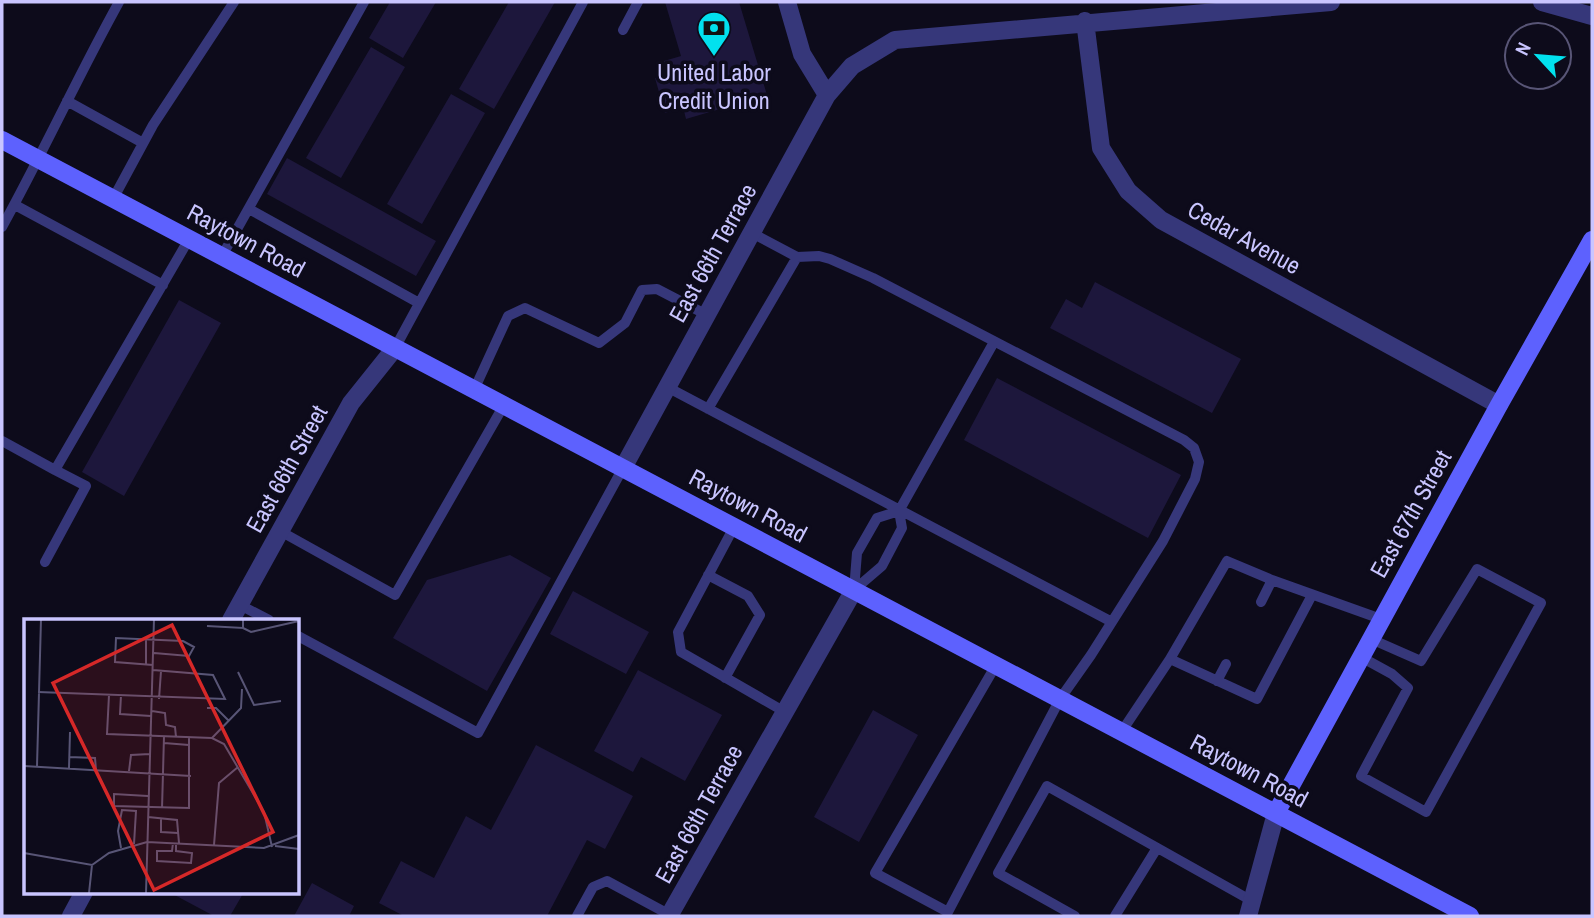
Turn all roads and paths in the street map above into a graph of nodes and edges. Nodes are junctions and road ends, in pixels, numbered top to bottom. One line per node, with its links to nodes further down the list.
1 (120, 2): 13 (lane)
2 (234, 2): 15 (lane)
3 (365, 2): 19 (lane)
4 (583, 2): 27 (lane)
5 (638, 2): 11 (lane)
6 (787, 2): 12 (street)
7 (1331, 2): 10 (street, East 66th Terrace)
8 (1542, 2): 9 (street)
9 (1592, 16)
10 (1085, 21): 12 (street, East 66th Terrace); 34 (street, Cedar Avenue)
11 (623, 30)
12 (827, 94): 21 (street, East 66th Terrace)
13 (67, 101): 15 (lane); 16 (lane)
14 (2, 140): 16 (main road, Raytown Road)
15 (144, 143): 17 (lane)
16 (39, 160): 17 (main road, Raytown Road); 18 (lane)
17 (113, 199): 22 (main road, Raytown Road)
18 (15, 205): 20 (lane); 26 (lane)
19 (249, 209): 24 (lane); 27 (lane)
20 (2, 227)
21 (752, 233): 25 (lane); 28 (street, East 66th Terrace)
22 (189, 239): 24 (main road, Raytown Road); 26 (lane)
23 (1592, 240): 34 (main road, East 67th Street)
24 (222, 256): 30 (main road, Raytown Road)
25 (797, 257): 29 (lane); 35 (lane)
26 (163, 285): 38 (lane)
27 (419, 303): 30 (lane)
28 (707, 315): 31 (street, East 66th Terrace); 32 (lane)
29 (993, 342): 39 (lane); 51 (lane)
30 (395, 348): 32 (main road, Raytown Road); 41 (street, East 66th Street)
31 (667, 387): 35 (lane); 37 (street, East 66th Terrace)
32 (474, 390): 33 (main road, Raytown Road)
33 (504, 405): 37 (main road, Raytown Road); 41 (lane)
34 (1499, 405): 50 (main road, East 67th Street)
35 (708, 409): 39 (lane)
36 (2, 441): 38 (lane)
37 (623, 468): 40 (main road, Raytown Road); 52 (lane)
38 (55, 470): 42 (lane)
39 (899, 511): 45 (lane); 45 (lane); 51 (lane)
40 (734, 527): 43 (lane); 45 (main road, Raytown Road)
41 (280, 531): 48 (street, East 66th Street)
42 (44, 562)
43 (708, 575): 58 (lane); 58 (lane)
44 (1272, 580): 46 (lane); 47 (lane); 55 (lane)
45 (854, 590): 57 (main road, Raytown Road); 61 (street, East 66th Terrace)
46 (1312, 595): 50 (lane); 59 (lane)
47 (1261, 602)
48 (235, 613): 49 (lane)
49 (260, 619)
50 (1381, 619): 53 (main road, East 67th Street)
51 (1112, 622): 60 (lane)
52 (299, 637)
53 (1371, 639): 54 (main road, East 67th Street); 54 (lane)
54 (1362, 657): 63 (main road, East 67th Street)
55 (1170, 659): 59 (lane); 62 (lane)
56 (1226, 664): 59 (lane)
57 (996, 665): 60 (main road, Raytown Road); 60 (lane)
58 (725, 678): 61 (lane)
59 (1217, 681)
60 (1060, 699): 62 (main road, Raytown Road)
61 (785, 712): 69 (street, East 66th Terrace)
62 (1122, 731): 63 (main road, Raytown Road)
63 (1276, 813): 66 (street); 72 (main road, Raytown Road)
64 (1157, 848): 66 (lane); 70 (lane); 71 (lane)
65 (83, 894): 67 (street)
66 (1250, 909)
67 (71, 916)
68 (577, 916): 69 (lane)
69 (670, 916)
70 (1074, 916)
71 (1115, 916)
72 (1471, 916)

